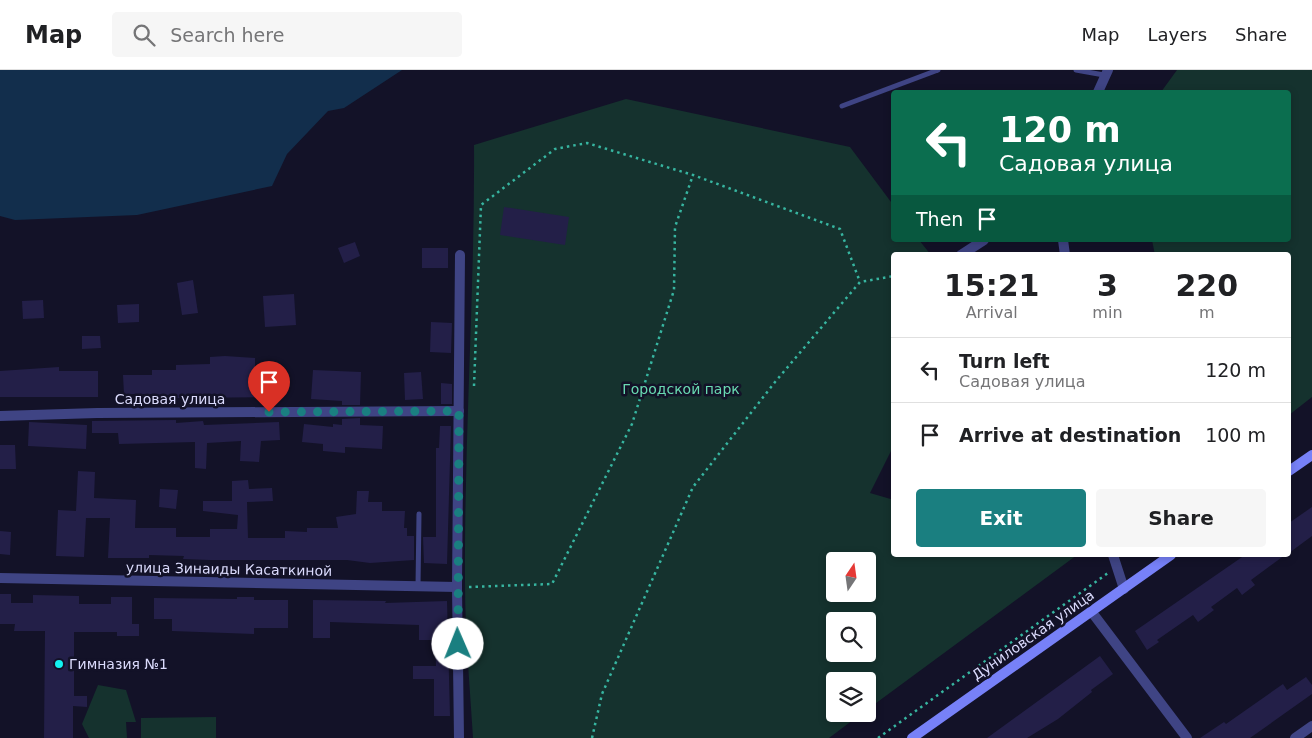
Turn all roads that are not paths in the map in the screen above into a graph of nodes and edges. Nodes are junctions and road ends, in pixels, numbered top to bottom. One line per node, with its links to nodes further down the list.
1 (938, 70): 5 (lane)
2 (1076, 70): 3 (lane)
3 (1106, 73): 4 (street)
4 (1099, 90)
5 (842, 106)
6 (981, 242): 7 (street)
7 (966, 252)
8 (460, 256): 9 (street)
9 (459, 411): 10 (street, Садовая улица); 18 (street)
10 (0, 416)
11 (1312, 455): 12 (main road)
12 (1291, 470)
13 (419, 514): 17 (lane)
14 (1114, 557): 19 (street)
15 (1168, 557): 19 (main road, Дуниловская улица)
16 (0, 578): 17 (street, улица Зинаиды Касаткиной)
17 (418, 586): 18 (street, улица Зинаиды Касаткиной)
18 (457, 587): 22 (street)
19 (1124, 588): 20 (main road, Дуниловская улица)
20 (1091, 611): 23 (main road, Дуниловская улица); 24 (street)
21 (1312, 726): 25 (street)
22 (459, 738)
23 (912, 738)
24 (1187, 738)
25 (1295, 738)

